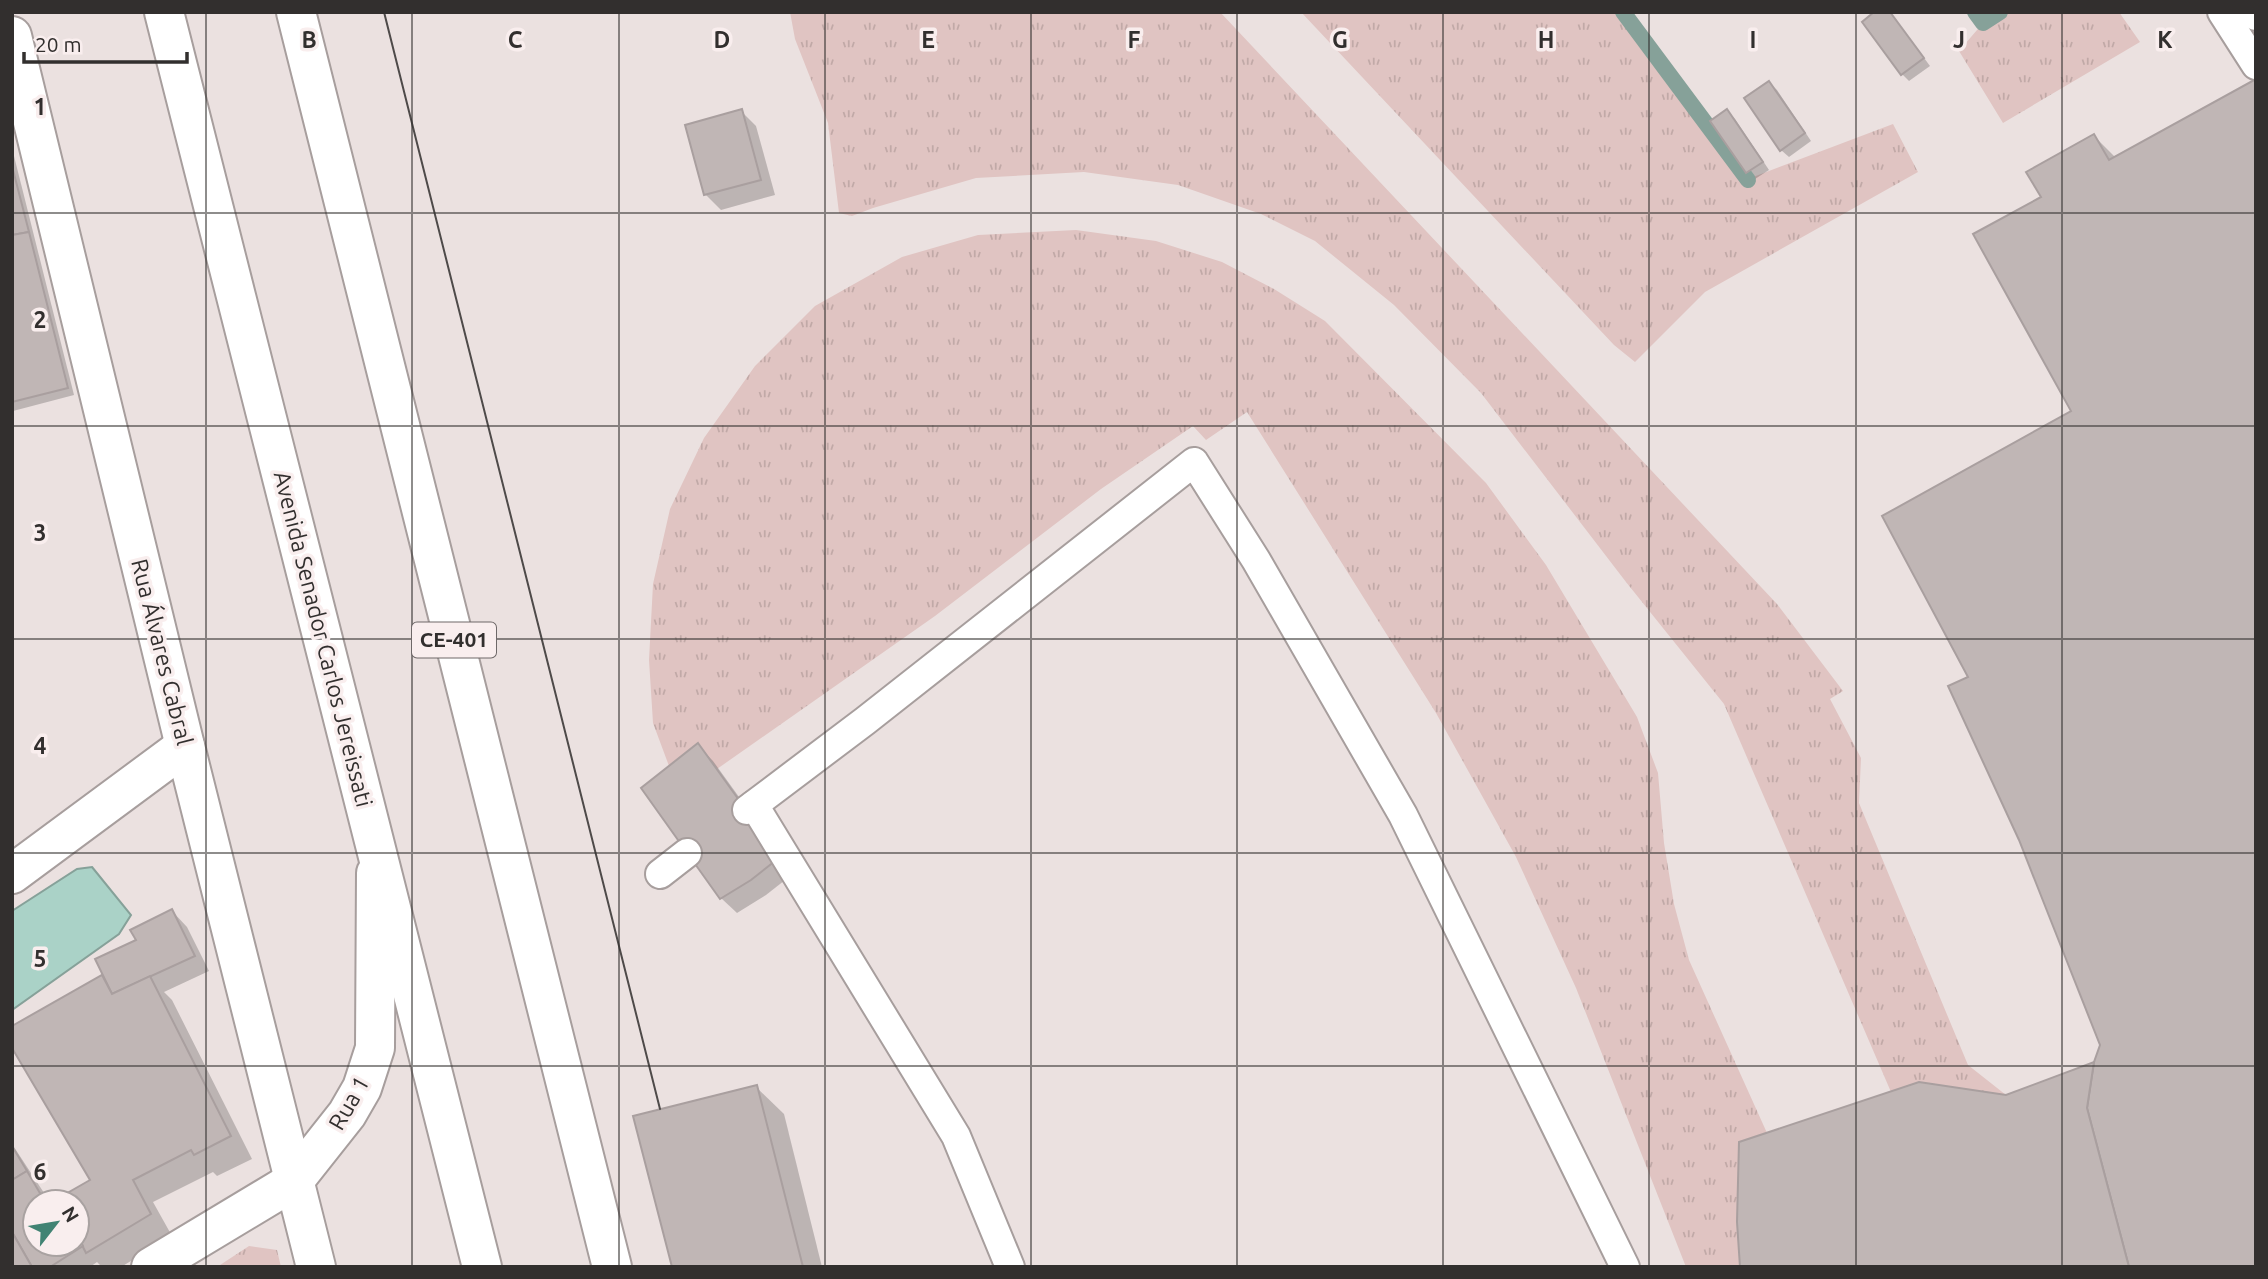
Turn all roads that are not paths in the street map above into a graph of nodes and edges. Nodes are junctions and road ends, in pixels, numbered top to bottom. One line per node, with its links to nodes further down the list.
1 (164, 12): 7 (main road, Avenida Senador Carlos Jereissati)
2 (296, 12): 15 (main road, CE-401)
3 (2222, 12): 5 (lane)
4 (12, 36): 6 (main road, Rua Álvares Cabral)
5 (2256, 65)
6 (185, 746): 9 (main road); 11 (main road, Rua Álvares Cabral)
7 (376, 846): 11 (main road, Rua 1); 14 (main road, Avenida Senador Carlos Jereissati)
8 (687, 853): 10 (lane)
9 (12, 874)
10 (660, 874)
11 (294, 1181): 12 (main road, Rua 1); 13 (main road, Rua Álvares Cabral)
12 (151, 1267)
13 (316, 1267)
14 (482, 1267)
15 (612, 1267)
16 (1010, 1267): 17 (lane)
17 (1625, 1267)

